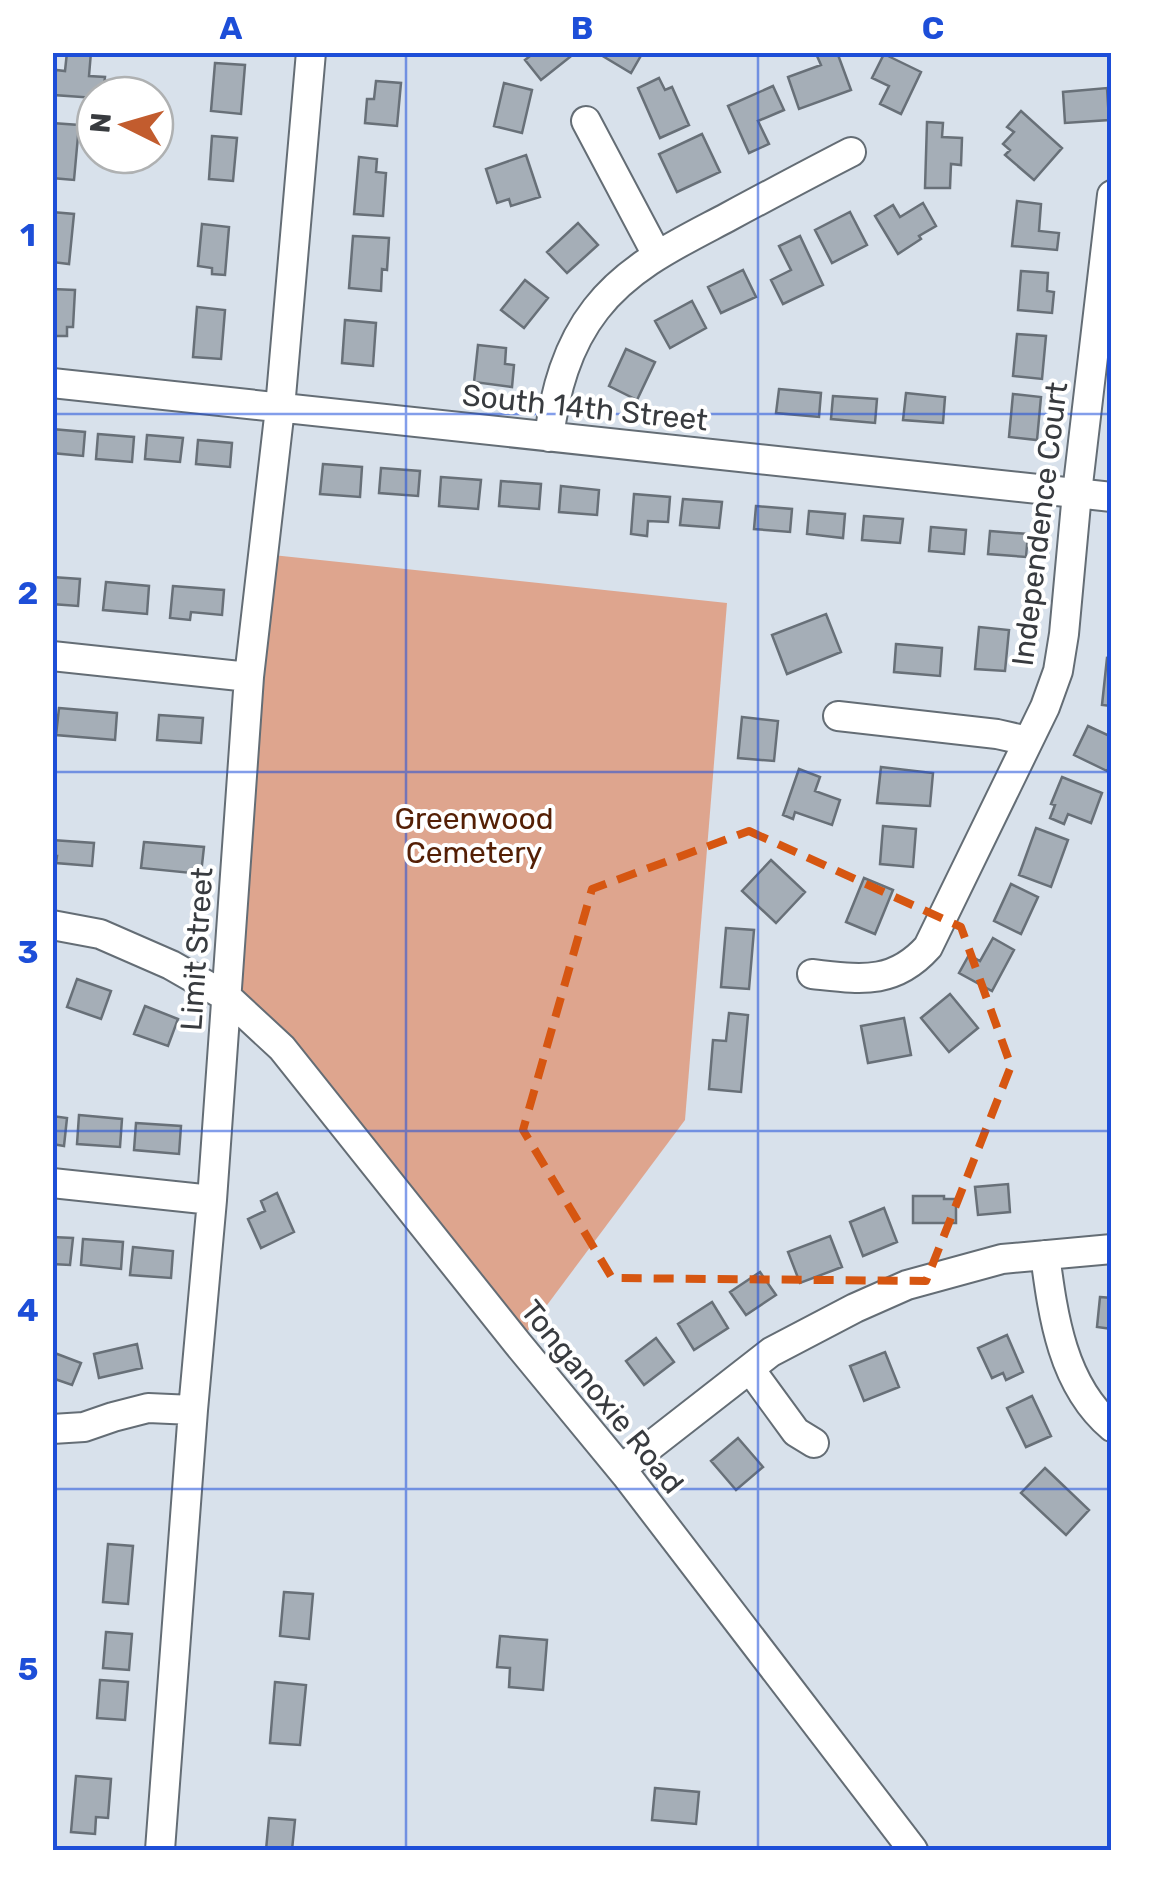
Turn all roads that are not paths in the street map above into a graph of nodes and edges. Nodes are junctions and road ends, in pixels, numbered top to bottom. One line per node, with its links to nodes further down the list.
1 (312, 52): 7 (street, Limit Street)
2 (586, 121): 5 (street)
3 (850, 152): 5 (street)
4 (1112, 196): 9 (street, Independence Court)
5 (658, 255): 8 (street)
6 (52, 383): 7 (street, South 14th Street)
7 (280, 408): 8 (street, South 14th Street); 12 (street, Limit Street)
8 (549, 437): 9 (street, South 14th Street)
9 (1077, 493): 10 (street, South 14th Street); 14 (street, Independence Court)
10 (1112, 496)
11 (52, 656): 12 (street)
12 (249, 677): 17 (street, Limit Street)
13 (838, 716): 14 (street)
14 (1028, 741): 16 (street, Independence Court)
15 (52, 925): 17 (street, Tonganoxie Road)
16 (812, 974)
17 (227, 996): 19 (street, Limit Street); 27 (street, Tonganoxie Road)
18 (52, 1183): 19 (street)
19 (212, 1200): 23 (street, Limit Street)
20 (1112, 1249): 21 (street)
21 (1046, 1255): 22 (street); 24 (street)
22 (750, 1369): 26 (street); 27 (street)
23 (193, 1410): 25 (street); 28 (street, Limit Street)
24 (1112, 1428)
25 (52, 1430)
26 (814, 1443)
27 (621, 1469): 29 (street, Tonganoxie Road)
28 (160, 1850)
29 (913, 1850)

